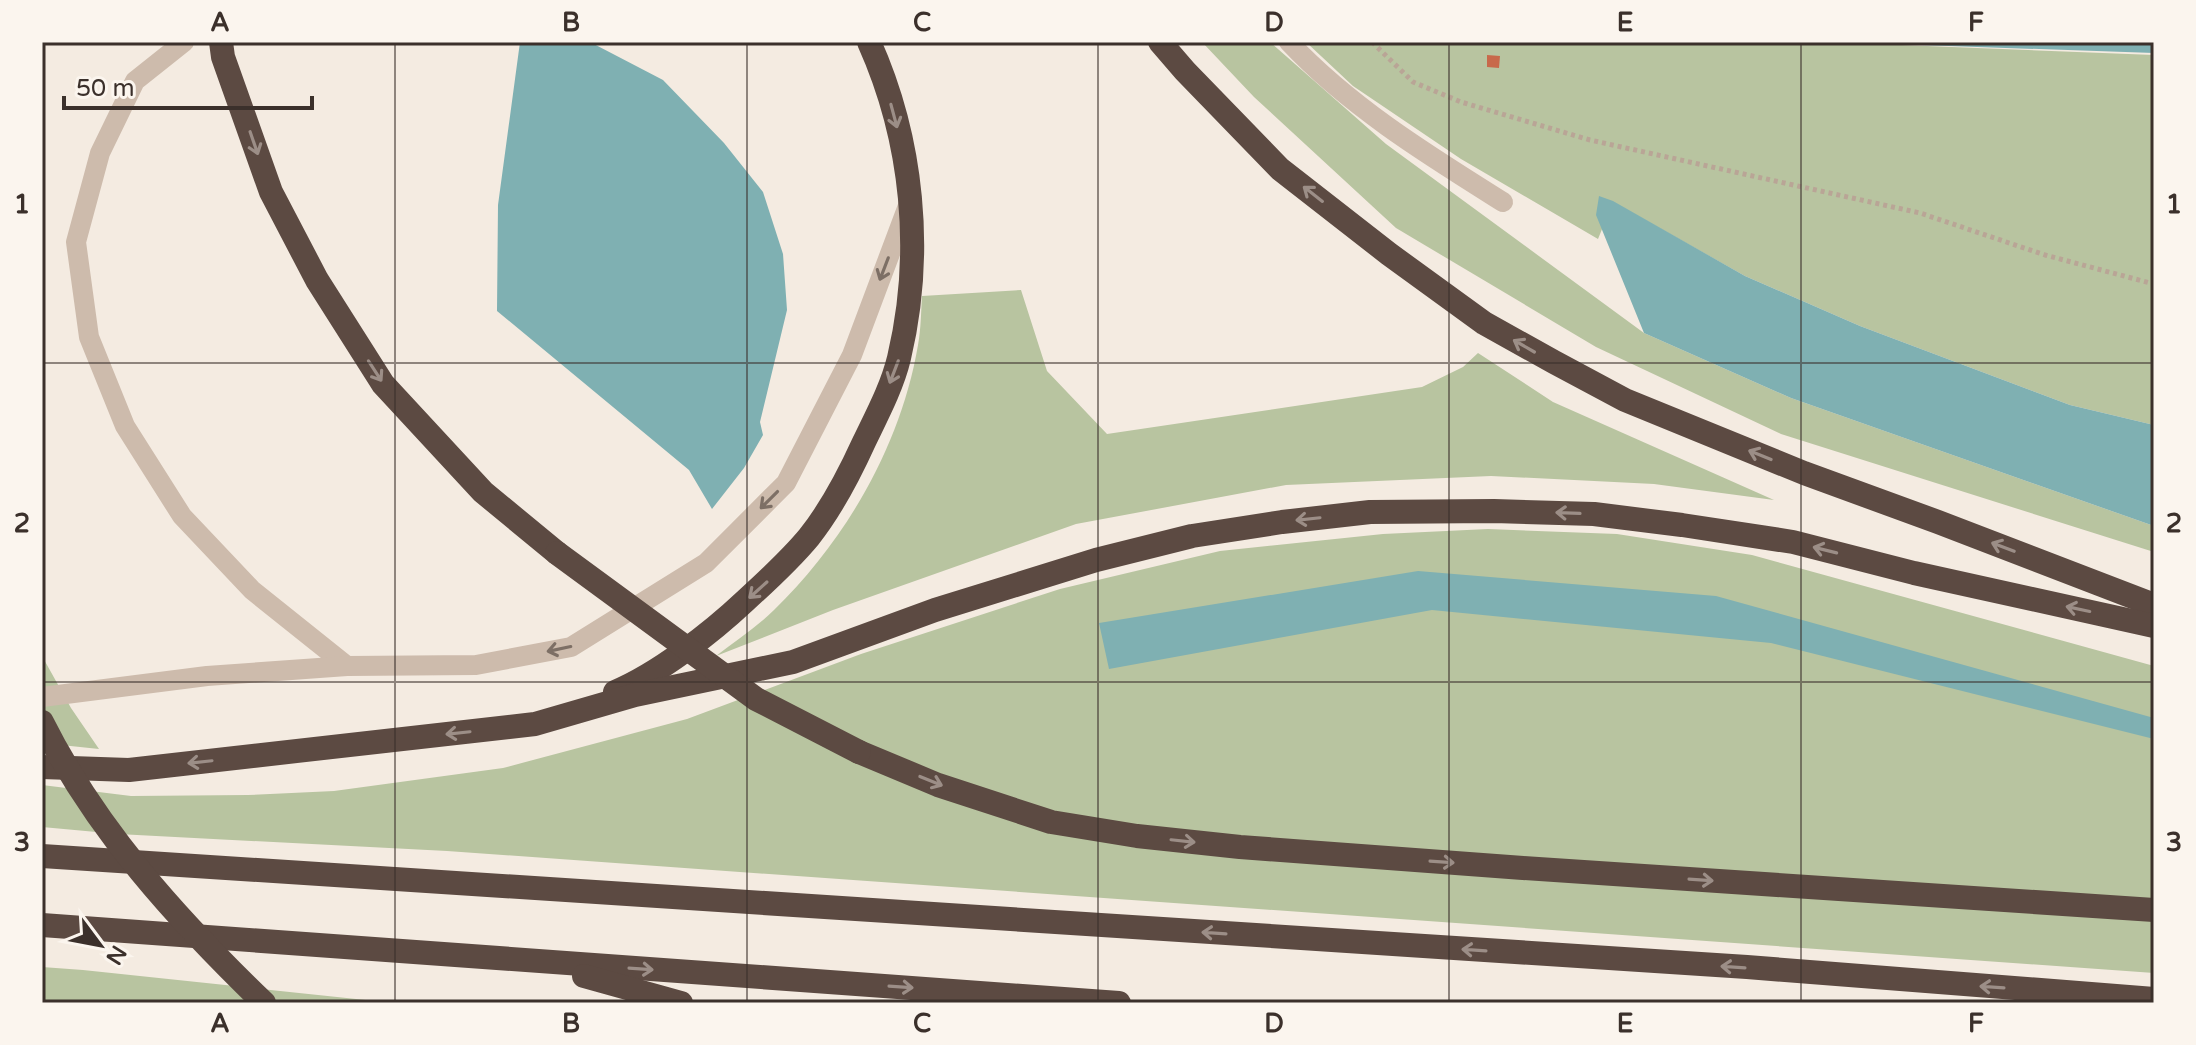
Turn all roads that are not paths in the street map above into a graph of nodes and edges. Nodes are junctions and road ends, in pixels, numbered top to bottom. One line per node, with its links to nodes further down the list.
1 (184, 42): 10 (lane)
2 (221, 42): 16 (highway, one-way to 16, bridge)
3 (869, 42): 6 (highway, one-way to 6)
4 (1160, 42): 8 (highway, one-way to 4)
5 (1289, 42): 7 (lane)
6 (912, 196): 10 (lane, one-way to 10); 13 (highway, one-way to 13)
7 (1503, 202)
8 (2154, 605)
9 (2154, 626): 13 (highway, one-way to 13)
10 (347, 666): 11 (lane)
11 (42, 697)
12 (42, 722): 20 (highway, bridge)
13 (535, 724): 14 (highway, one-way to 14)
14 (42, 767)
15 (42, 856): 19 (highway, one-way to 15)
16 (2154, 910)
17 (42, 925): 18 (highway)
18 (536, 962): 21 (highway); 22 (highway, one-way to 22)
19 (2154, 999)
20 (264, 1003)
21 (681, 1003)
22 (1119, 1003)

